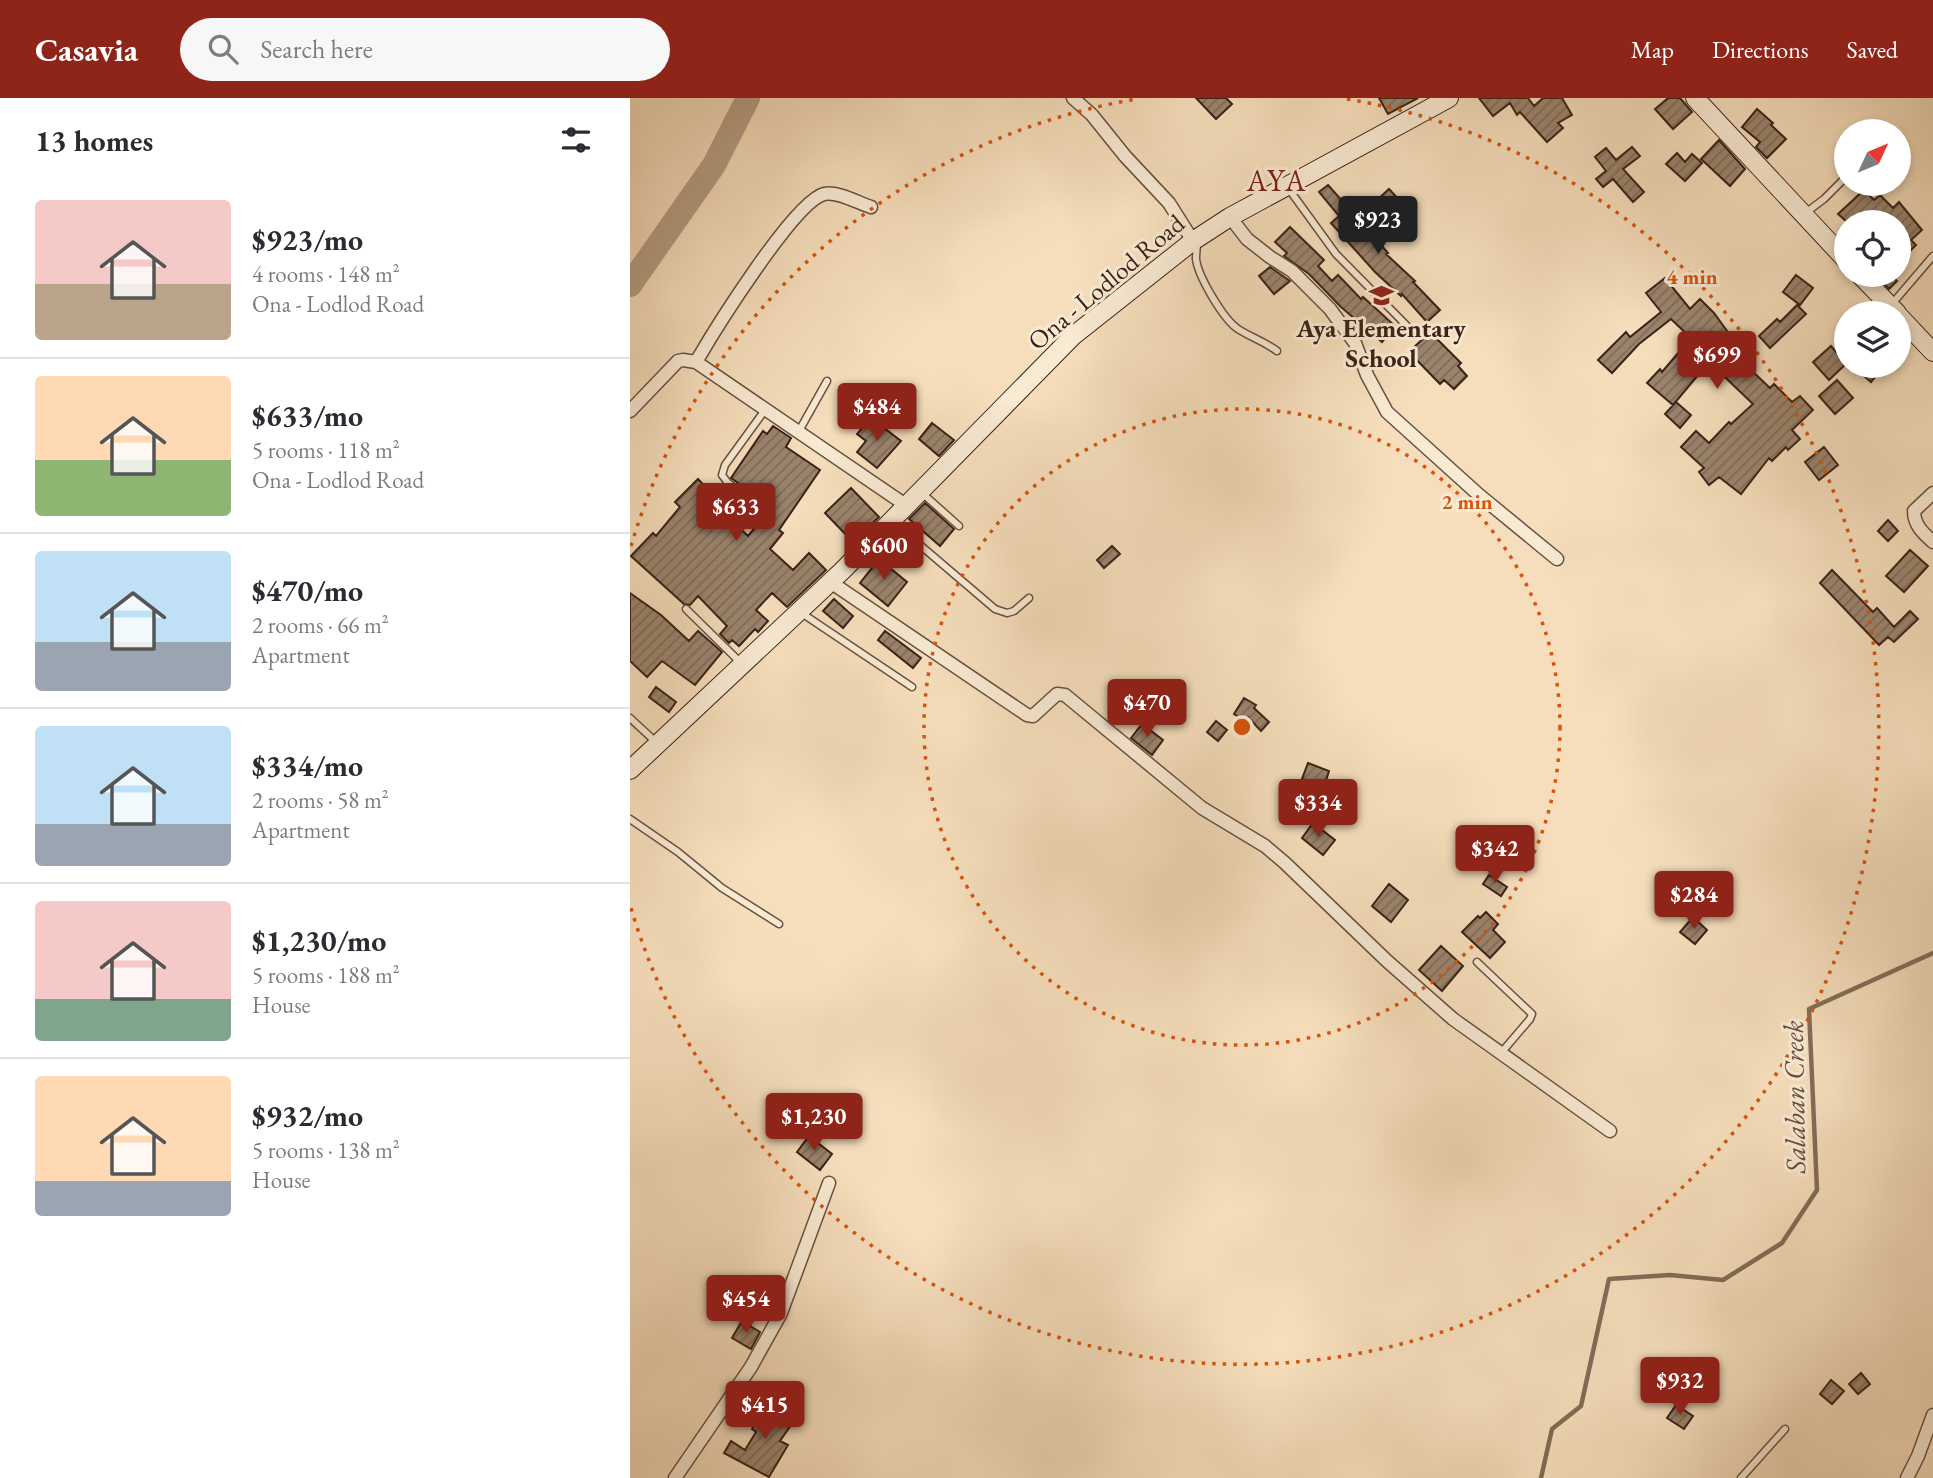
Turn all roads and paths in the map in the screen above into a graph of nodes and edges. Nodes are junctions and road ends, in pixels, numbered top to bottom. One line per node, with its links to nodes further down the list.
1 (1073, 98): 9 (street)
2 (1449, 98): 4 (main road, Ona - Lodlod Road)
3 (1695, 98): 7 (main road)
4 (1286, 186): 8 (main road, Ona - Lodlod Road); 16 (lane)
5 (1834, 189): 7 (lane)
6 (871, 207): 19 (street)
7 (1802, 215): 10 (main road)
8 (1230, 217): 9 (main road, Ona - Lodlod Road); 31 (street)
9 (1195, 239): 17 (lane); 24 (main road, Ona - Lodlod Road)
10 (1834, 248)
11 (1933, 256): 14 (lane)
12 (1871, 287): 13 (main road)
13 (1885, 301)
14 (1902, 301)
15 (1911, 329): 18 (main road)
16 (1411, 330)
17 (1277, 351)
18 (1933, 352)
19 (696, 362): 21 (street); 22 (street)
20 (827, 381): 23 (lane)
21 (765, 410): 23 (street); 27 (lane)
22 (630, 411)
23 (798, 432): 26 (street)
24 (921, 491): 26 (main road, Ona - Lodlod Road); 29 (lane)
25 (1933, 493): 30 (street)
26 (907, 506): 28 (main road, Ona - Lodlod Road)
27 (760, 507)
28 (892, 521): 32 (main road, Ona - Lodlod Road); 33 (lane)
29 (959, 526)
30 (1933, 542)
31 (1557, 559)
32 (829, 581): 35 (main road, Ona - Lodlod Road); 44 (street)
33 (1029, 598)
34 (686, 609): 36 (lane)
35 (798, 610): 36 (main road, Ona - Lodlod Road); 37 (lane)
36 (742, 664): 39 (main road, Ona - Lodlod Road)
37 (912, 687)
38 (630, 718): 39 (lane)
39 (658, 743): 40 (main road, Ona - Lodlod Road)
40 (630, 770)
41 (630, 819): 42 (lane)
42 (779, 924)
43 (1478, 962): 44 (lane)
44 (1501, 1053): 45 (street)
45 (1610, 1131)
46 (830, 1183): 49 (street)
47 (1933, 1415): 51 (street)
48 (1785, 1429): 50 (lane)
49 (675, 1478)
50 (1741, 1478)
51 (1907, 1478)

